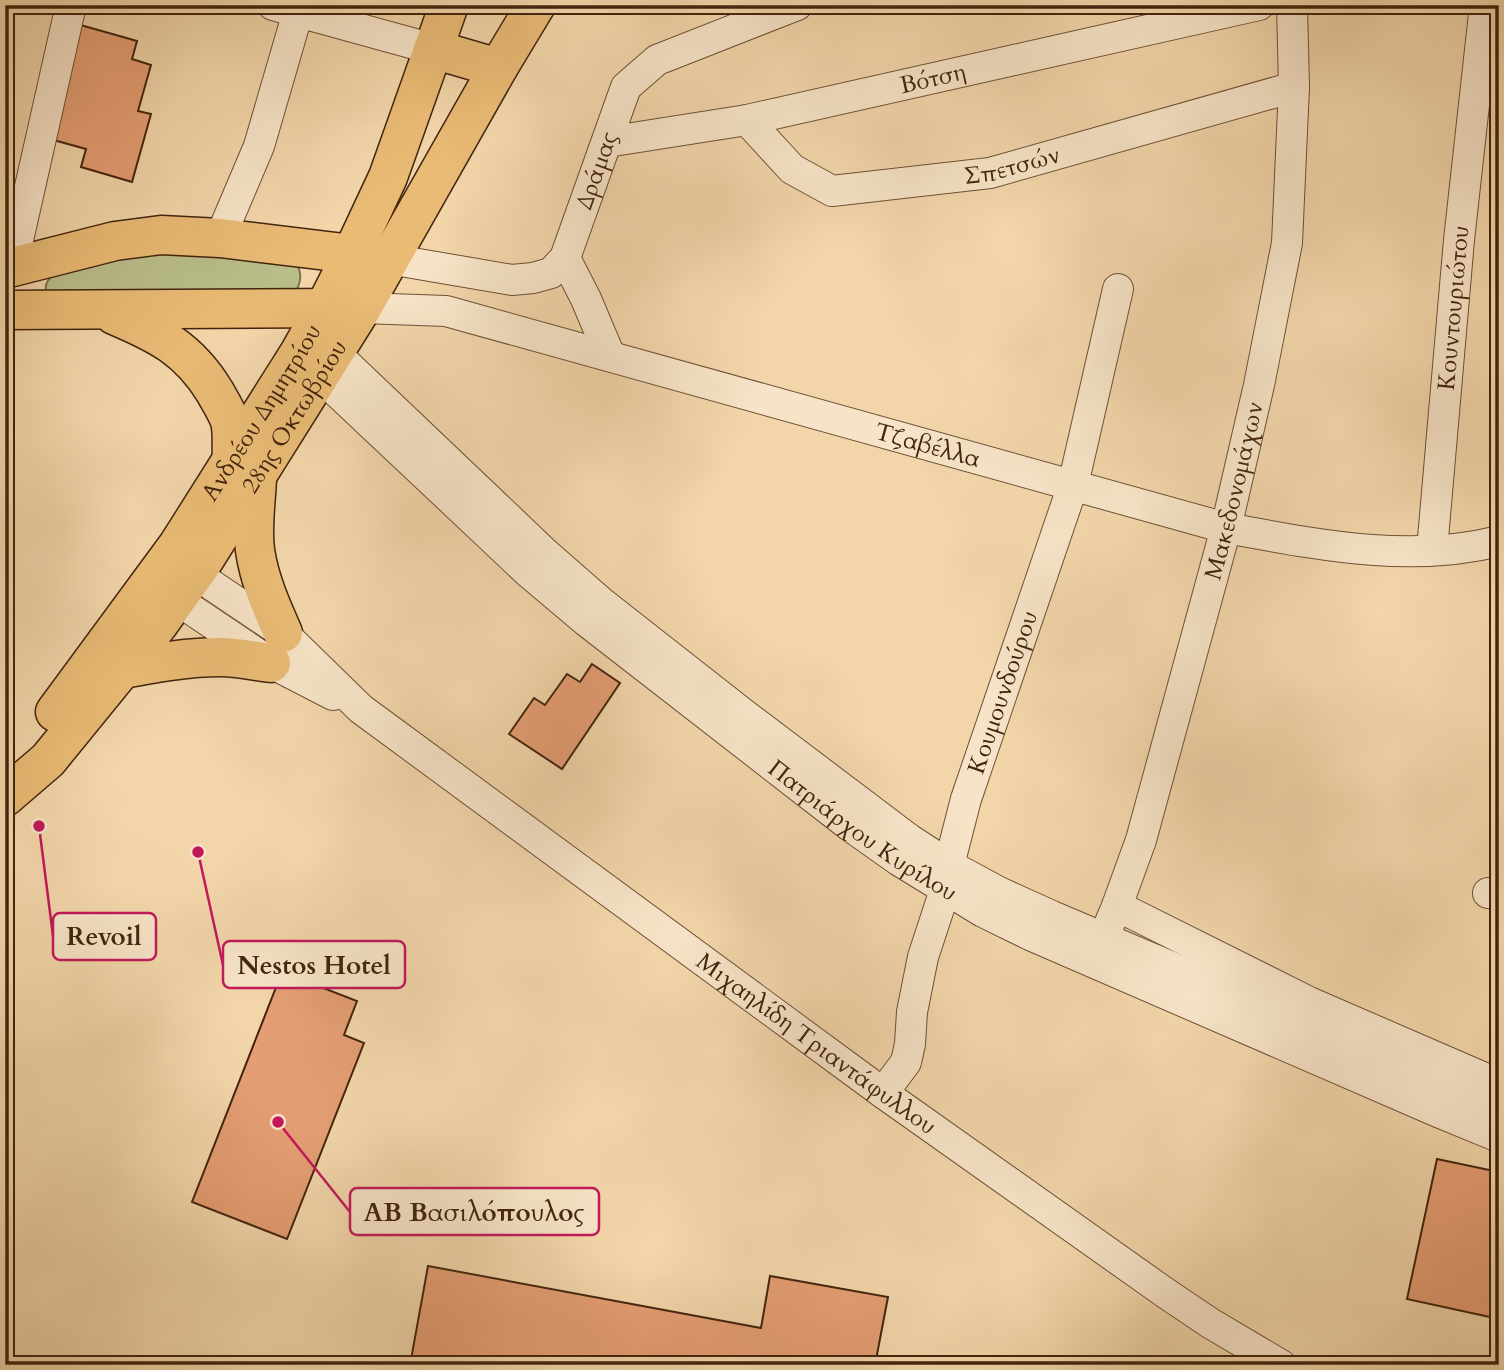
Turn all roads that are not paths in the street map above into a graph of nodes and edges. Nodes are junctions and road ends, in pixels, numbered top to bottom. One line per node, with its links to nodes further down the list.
1 (71, 5): 16 (street)
2 (449, 5): 9 (main road, Ανδρέου Δημητρίου)
3 (536, 5): 11 (main road, 28ης Οκτωβρίου)
4 (797, 5): 14 (street, Δράμας)
5 (1259, 5): 13 (street, Βότση)
6 (1292, 5): 12 (street, Μακεδονομάχων)
7 (1485, 5): 10 (street, Κουντουριώτου)
8 (286, 9): 9 (street); 15 (street)
9 (433, 49): 11 (main road); 17 (main road, Ανδρέου Δημητρίου)
10 (1489, 67): 30 (street, Κουντουριώτου)
11 (498, 68): 17 (main road, 28ης Οκτωβρίου)
12 (1294, 87): 13 (street, Σπετσών); 28 (street, Μακεδονομάχων)
13 (747, 120): 14 (street, Βότση)
14 (607, 142): 18 (street, Δράμας)
15 (220, 238): 16 (main road); 17 (main road)
16 (9, 255)
17 (371, 256): 18 (street); 20 (main road, 28ης Οκτωβρίου); 21 (main road, Ανδρέου Δημητρίου)
18 (565, 258): 24 (street)
19 (1118, 289): 27 (street, Κουμουνδούρου)
20 (362, 308): 21 (main road); 24 (street, Τζαβέλλα); 25 (main road, 28ης Οκτωβρίου)
21 (324, 309): 23 (main road); 26 (main road, Ανδρέου Δημητρίου)
22 (5, 310): 23 (main road)
23 (101, 310): 26 (main road)
24 (610, 356): 27 (street, Τζαβέλλα)
25 (328, 365): 26 (main road, 28ης Οκτωβρίου); 36 (street, Πατριάρχου Κυρίλου)
26 (245, 468): 31 (main road, Ανδρέου Δημητρίου); 32 (main road)
27 (1073, 485): 28 (street, Τζαβέλλα); 36 (street, Κουμουνδούρου)
28 (1226, 528): 30 (street, Τζαβέλλα); 37 (street, Μακεδονομάχων)
29 (1499, 541): 30 (street, Τζαβέλλα)
30 (1432, 550)
31 (173, 578): 32 (street, Μιχαηλίδη Τριαντάφυλλου); 33 (main road); 34 (main road, Ανδρέου Δημητρίου)
32 (277, 648): 33 (main road); 40 (street, Μιχαηλίδη Τριαντάφυλλου)
33 (122, 669): 35 (main road)
34 (5, 782)
35 (5, 797)
36 (947, 877): 38 (street, Πατριάρχου Κυρίλου); 40 (street, Κουμουνδούρου)
37 (1118, 905): 38 (street, Μακεδονομάχων); 39 (street)
38 (1099, 951): 41 (street, Πατριάρχου Κυρίλου)
39 (1499, 1084)
40 (883, 1093): 44 (street, Μιχαηλίδη Τριαντάφυλλου)
41 (1444, 1099): 42 (street, Πατριάρχου Κυρίλου); 43 (street, Πατριάρχου Κυρίλου)
42 (1499, 1106)
43 (1499, 1137)
44 (1282, 1365)

